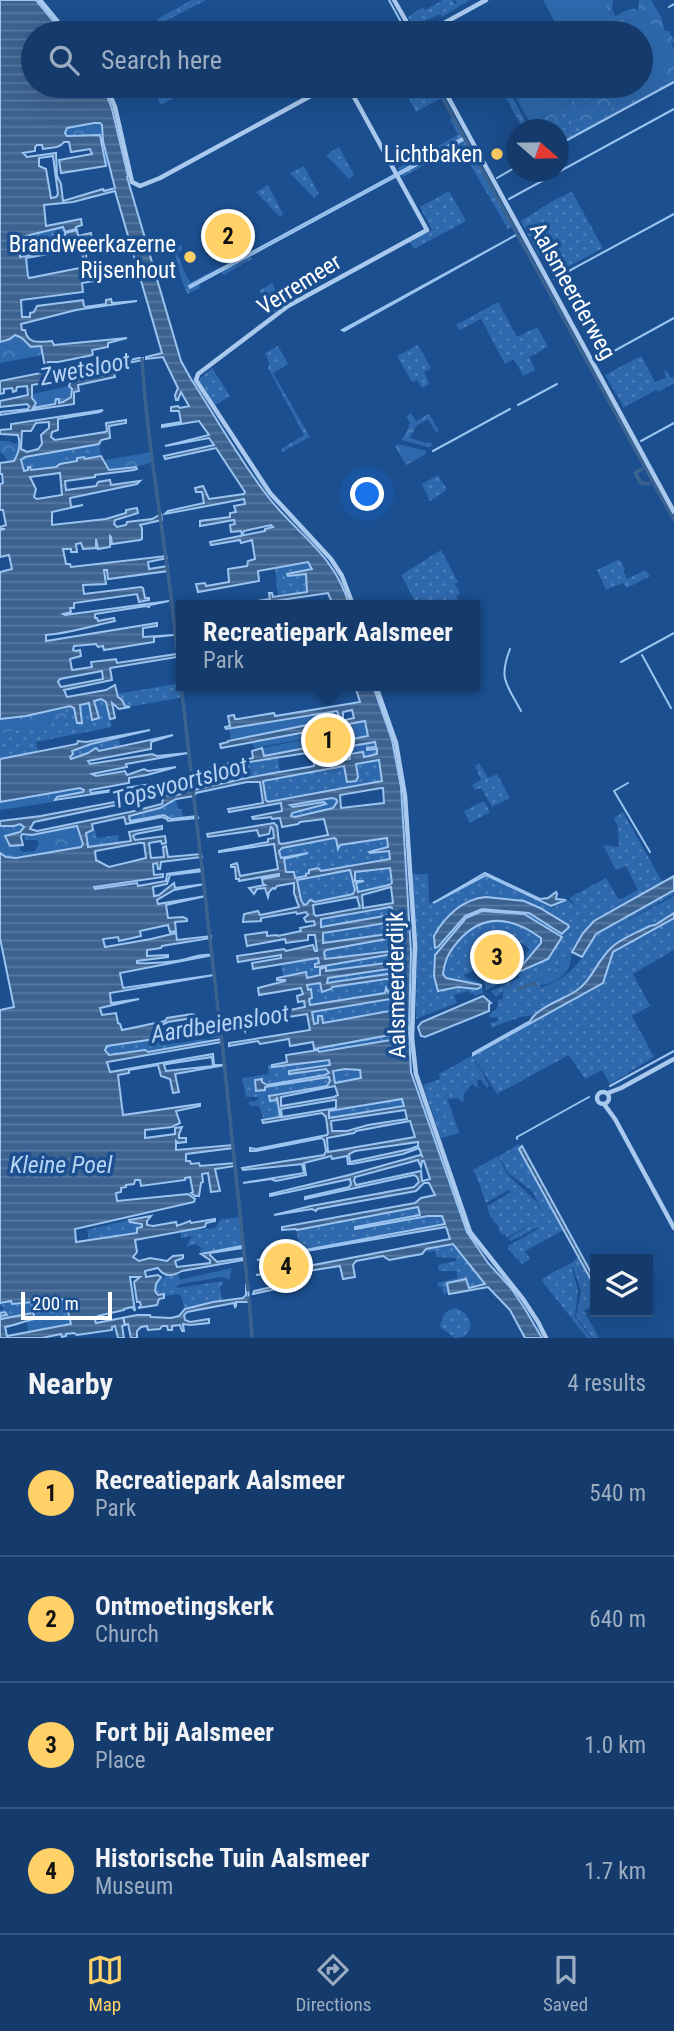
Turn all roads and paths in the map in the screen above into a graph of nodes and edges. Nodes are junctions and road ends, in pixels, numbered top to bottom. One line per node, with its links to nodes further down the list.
1 (40, 0): 4 (street)
2 (394, 0): 5 (street)
3 (486, 0): 6 (street)
4 (57, 21)
5 (405, 21)
6 (448, 21)
7 (111, 98): 8 (street)
8 (307, 98)
9 (355, 98): 12 (street, Verremeer)
10 (449, 98): 11 (street, Aalsmeerderweg)
11 (674, 512)
12 (351, 600)
13 (378, 691): 16 (street, Aalsmeerderdijk)
14 (674, 1059): 15 (street)
15 (674, 1228)
16 (546, 1338)

